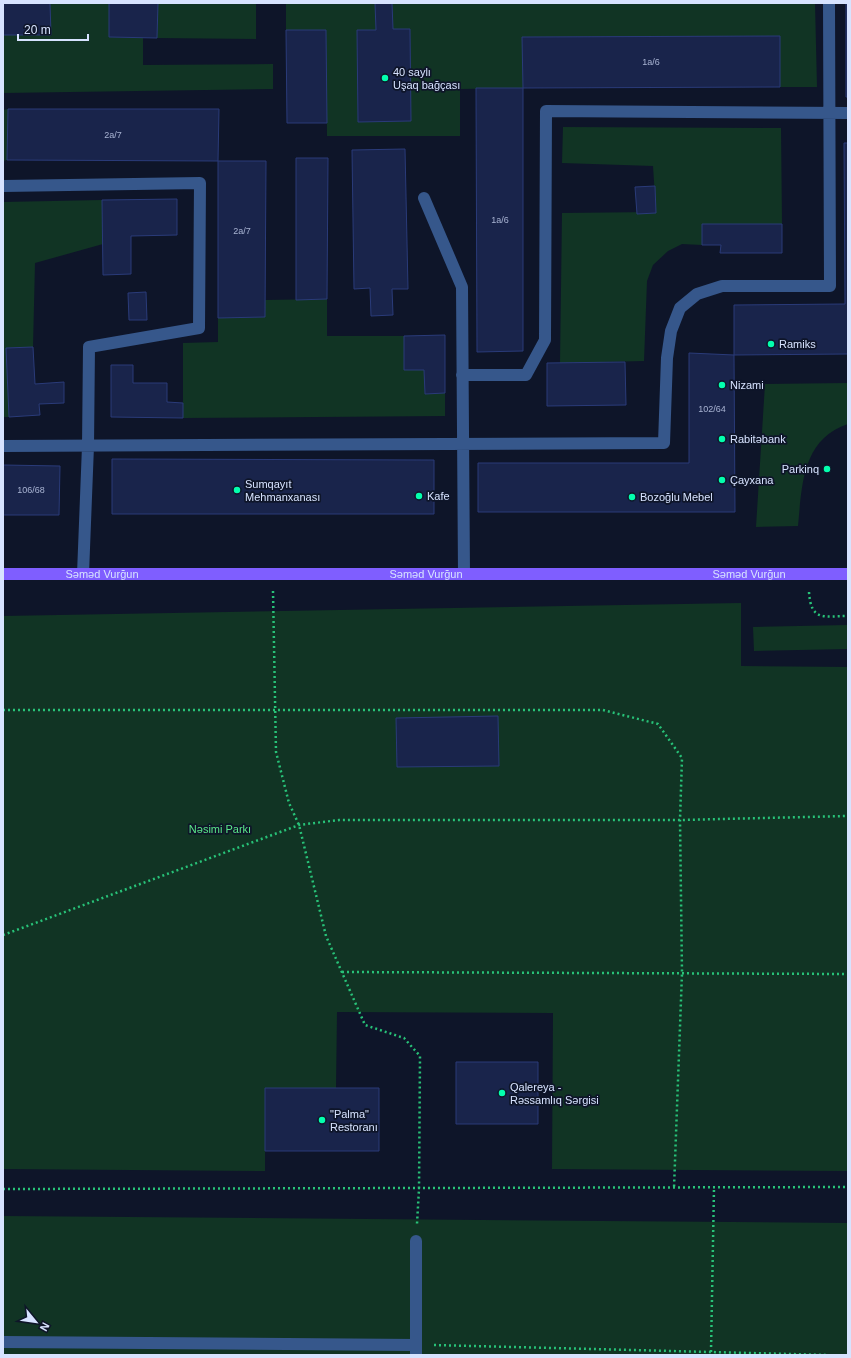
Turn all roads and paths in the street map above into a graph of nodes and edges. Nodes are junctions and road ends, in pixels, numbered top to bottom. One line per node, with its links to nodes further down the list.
1 (829, 3): 2 (lane)
2 (829, 113): 3 (lane); 6 (lane); 7 (lane)
3 (848, 113)
4 (3, 186): 9 (lane)
5 (424, 198): 6 (lane)
6 (462, 375): 7 (lane)
7 (463, 444): 9 (lane); 13 (lane)
8 (3, 446): 9 (lane)
9 (88, 446): 11 (lane)
10 (3, 574): 11 (main road, Səməd Vurğun)
11 (83, 574): 12 (main road, Səməd Vurğun)
12 (273, 574): 13 (main road, Səməd Vurğun); 18 (path)
13 (464, 574): 14 (main road, Səməd Vurğun)
14 (808, 574): 15 (main road, Səməd Vurğun); 16 (path)
15 (848, 574)
16 (848, 616)
17 (3, 710): 18 (path)
18 (276, 710): 20 (path); 21 (path)
19 (848, 816): 20 (path)
20 (680, 820): 21 (path); 24 (path)
21 (299, 825): 22 (path); 23 (path)
22 (3, 935)
23 (342, 972): 24 (path); 30 (path)
24 (682, 973): 25 (path); 27 (path)
25 (848, 974)
26 (848, 1187): 28 (path)
27 (674, 1188): 28 (path); 30 (path)
28 (714, 1188): 34 (path)
29 (3, 1189): 30 (path)
30 (419, 1189): 31 (path)
31 (416, 1240): 33 (lane)
32 (3, 1342): 33 (lane)
33 (416, 1350): 34 (path)
34 (711, 1352): 35 (path)
35 (830, 1355)

